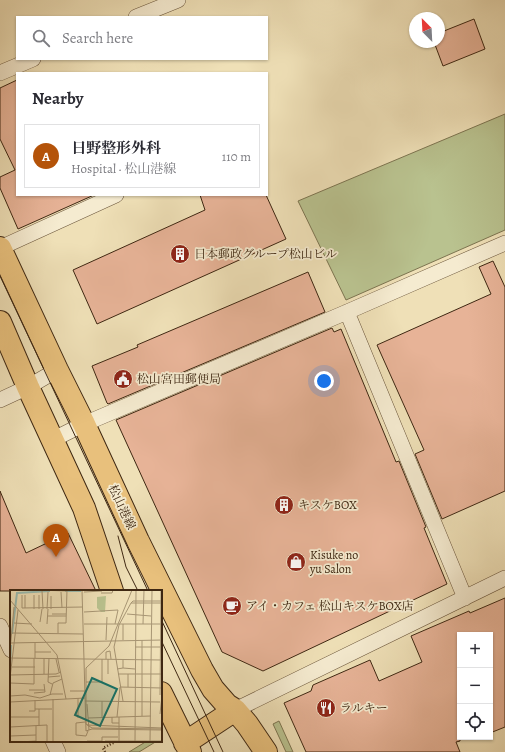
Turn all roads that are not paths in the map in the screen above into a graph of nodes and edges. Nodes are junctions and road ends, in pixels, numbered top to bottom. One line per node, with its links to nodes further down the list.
1 (178, 0): 2 (street)
2 (138, 16)
3 (31, 60): 4 (street)
4 (0, 73)
5 (114, 196): 7 (street)
6 (505, 243): 8 (street)
7 (0, 248): 10 (main road, 松山港線)
8 (347, 312): 13 (street); 17 (street)
9 (0, 322): 11 (main road)
10 (57, 370): 11 (street); 13 (main road, 松山港線)
11 (28, 387): 12 (street); 14 (main road)
12 (0, 400)
13 (84, 424): 14 (street); 21 (main road, 松山港線)
14 (52, 440): 16 (main road)
15 (505, 578): 17 (street)
16 (112, 590)
17 (465, 598): 21 (street)
18 (0, 626): 19 (street)
19 (10, 648)
20 (162, 695): 23 (main road)
21 (235, 710): 23 (main road); 25 (main road, 松山港線)
22 (53, 742): 24 (street)
23 (188, 747)
24 (58, 752)
25 (266, 752)

